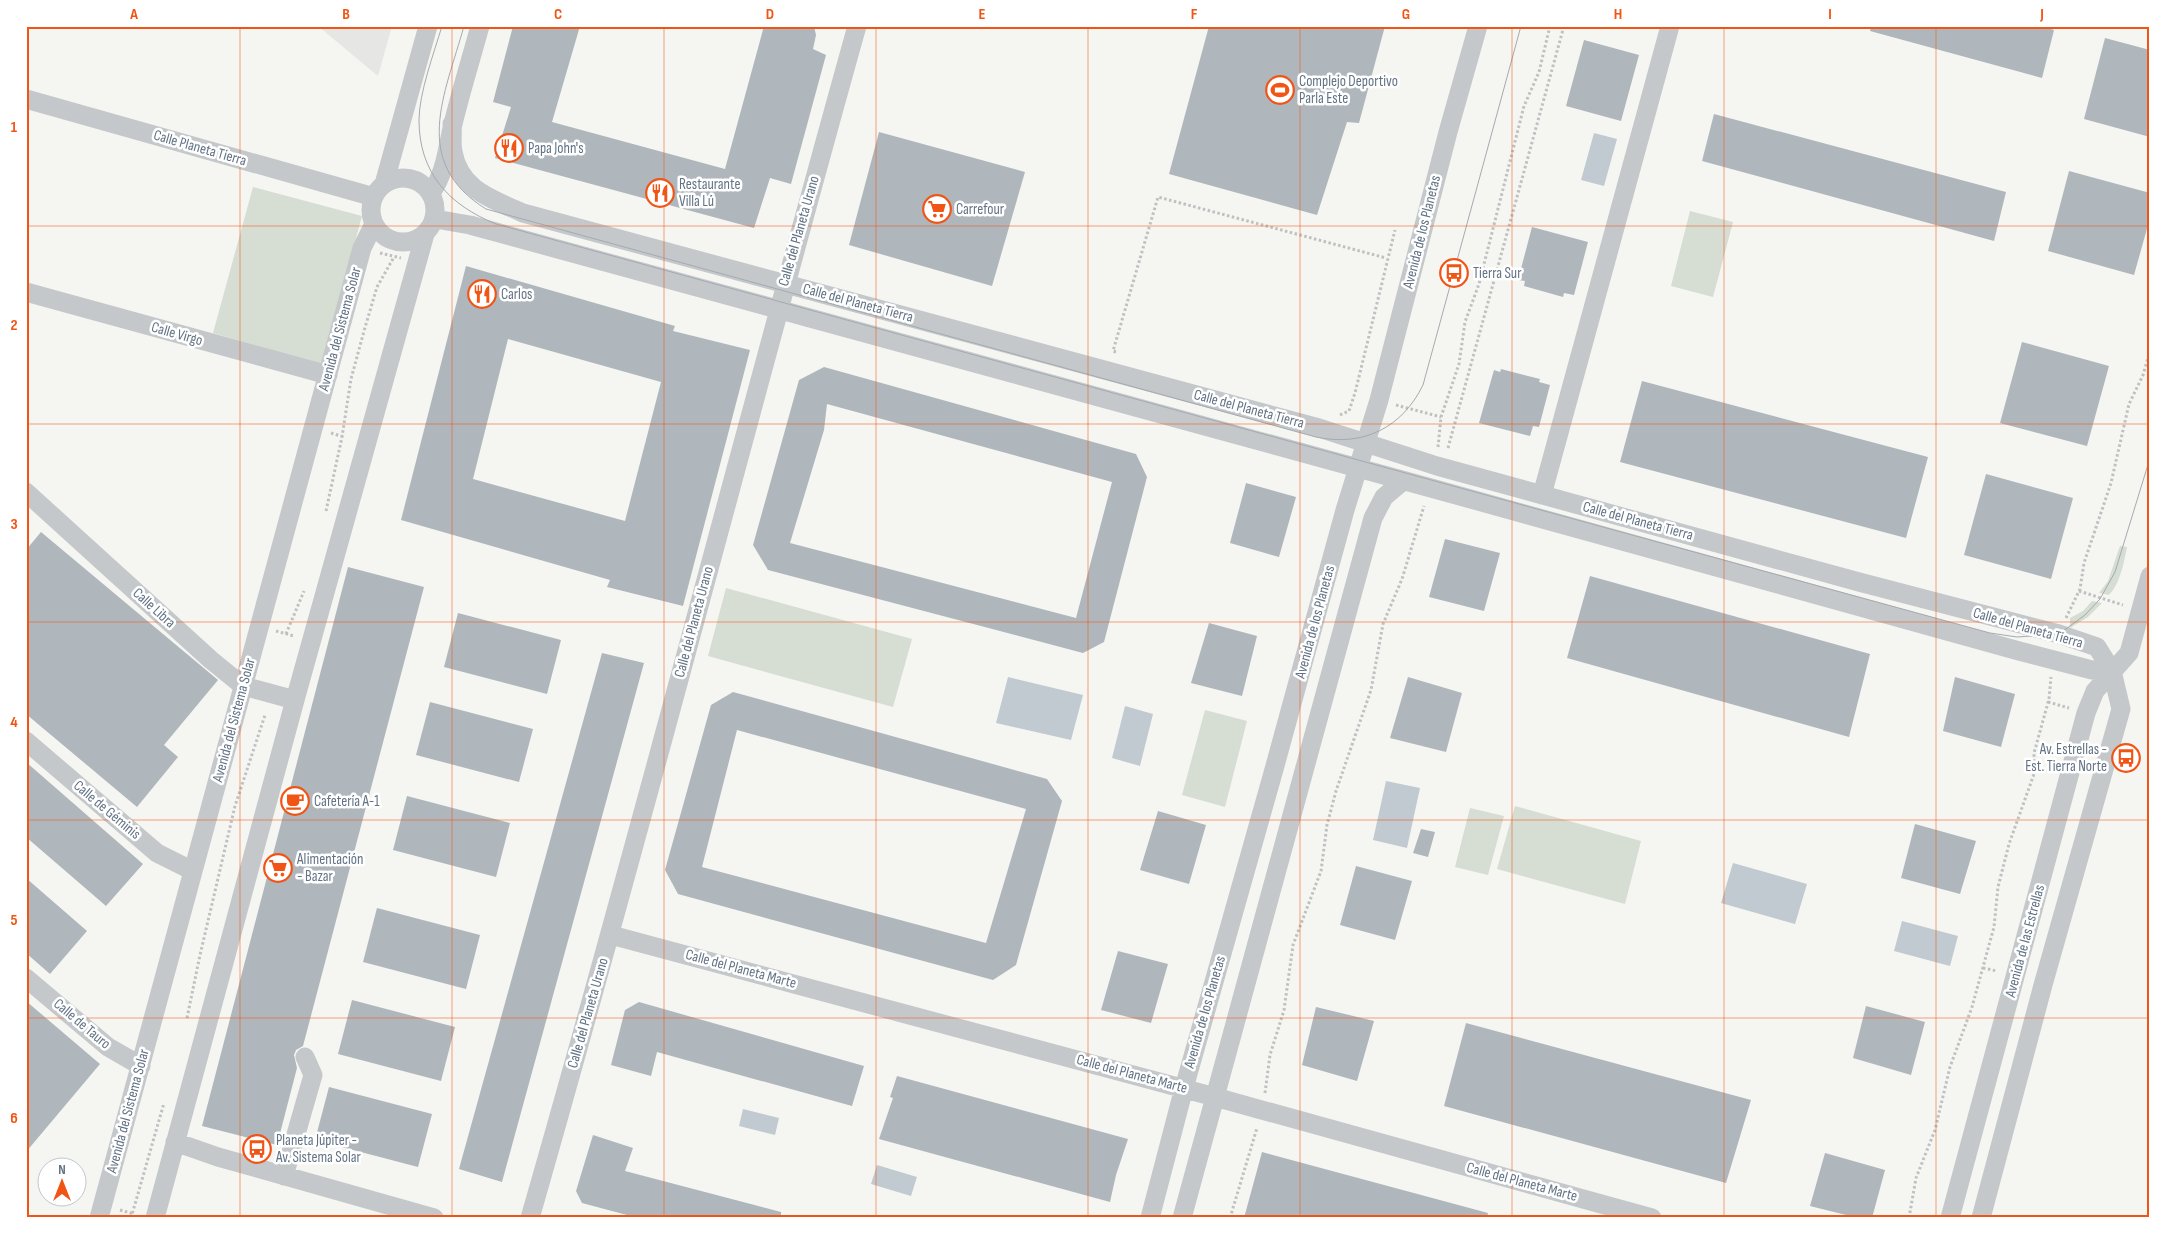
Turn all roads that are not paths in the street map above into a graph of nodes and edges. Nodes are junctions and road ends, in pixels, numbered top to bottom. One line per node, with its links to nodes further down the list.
1 (428, 26): 8 (street)
2 (480, 26): 7 (street)
3 (857, 26): 12 (street, Calle del Planeta Urano)
4 (1478, 26): 16 (street, Avenida de los Planetas)
5 (1670, 26): 19 (street)
6 (26, 99): 8 (street, Calle Planeta Tierra)
7 (452, 124): 9 (street); 12 (street, Calle del Planeta Tierra)
8 (379, 191): 9 (street); 10 (street)
9 (431, 193): 11 (street)
10 (374, 224): 11 (street); 15 (street, Avenida del Sistema Solar)
11 (430, 226): 14 (street, Calle del Planeta Tierra); 24 (street)
12 (784, 284): 14 (street, Calle del Planeta Urano); 16 (street, Calle del Planeta Tierra)
13 (26, 292): 15 (street, Calle Virgo)
14 (778, 310): 17 (street, Calle del Planeta Tierra); 27 (street, Calle del Planeta Urano)
15 (328, 375): 23 (street, Avenida del Sistema Solar)
16 (1365, 443): 17 (street, Avenida de los Planetas); 19 (street, Calle del Planeta Tierra)
17 (1357, 469): 18 (street, Calle del Planeta Tierra); 31 (street, Avenida de los Planetas)
18 (1403, 481): 22 (street, Calle del Planeta Tierra); 32 (street, Avenida de los Planetas)
19 (1542, 494): 22 (street, Calle del Planeta Tierra)
20 (29, 501): 23 (street, Calle Libra)
21 (2150, 576): 22 (street, Avenida de las Estrellas)
22 (2112, 671): 42 (street, Avenida de las Estrellas); 43 (street, Avenida de las Estrellas)
23 (244, 686): 24 (street, Calle Libra); 26 (street, Avenida del Sistema Solar)
24 (295, 700): 33 (street)
25 (26, 741): 26 (street, Calle de Géminis)
26 (193, 871): 30 (street, Avenida del Sistema Solar)
27 (611, 934): 31 (street, Calle del Planeta Marte); 38 (street, Calle del Planeta Urano)
28 (26, 978): 30 (street, Calle de Tauro)
29 (305, 1057): 34 (street)
30 (141, 1066): 35 (street, Avenida del Sistema Solar)
31 (1184, 1088): 32 (street, Calle del Planeta Marte); 39 (street, Avenida de los Planetas)
32 (1215, 1097): 40 (street, Avenida de los Planetas); 41 (street, Calle del Planeta Marte)
33 (175, 1142): 34 (street); 36 (street)
34 (284, 1176): 37 (street)
35 (101, 1212)
36 (146, 1217)
37 (434, 1218)
38 (530, 1218)
39 (1150, 1218)
40 (1182, 1218)
41 (1652, 1218)
42 (1950, 1218)
43 (1981, 1218)

